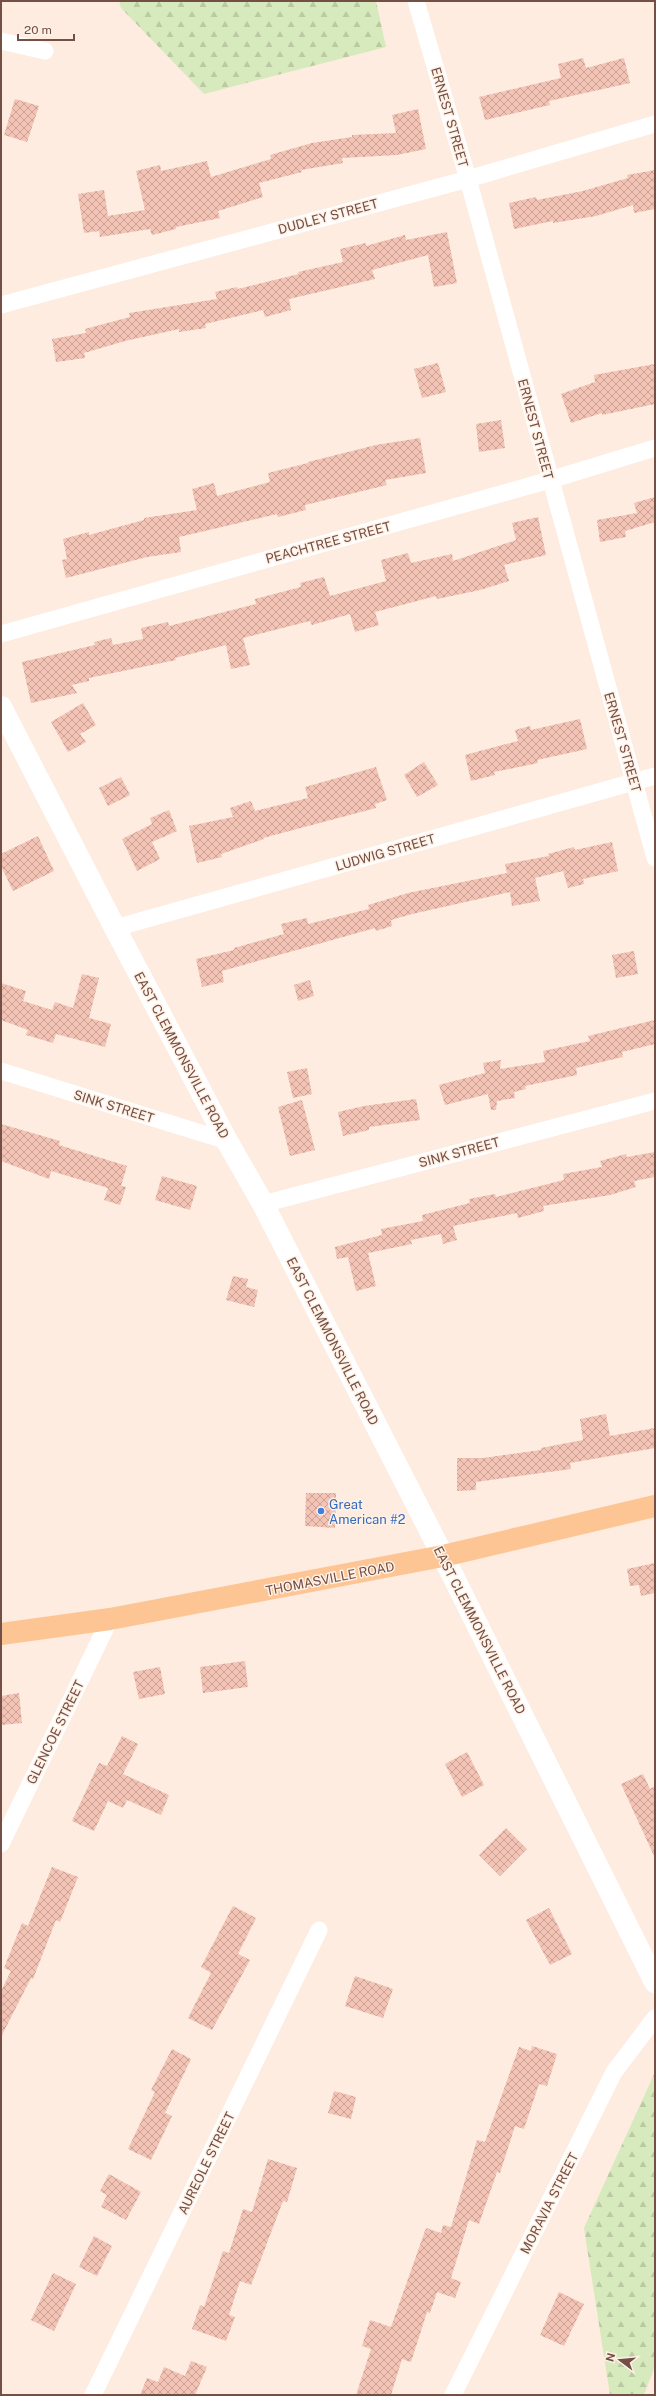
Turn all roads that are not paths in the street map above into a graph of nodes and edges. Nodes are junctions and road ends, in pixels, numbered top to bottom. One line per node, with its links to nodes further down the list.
1 (416, 1): 5 (street, ERNEST STREET)
2 (1, 41): 3 (street)
3 (45, 51)
4 (655, 124): 5 (street, DUDLEY STREET)
5 (468, 179): 6 (street, DUDLEY STREET); 8 (street, ERNEST STREET)
6 (1, 305)
7 (655, 448): 8 (street, PEACHTREE STREET)
8 (550, 480): 9 (street, PEACHTREE STREET); 13 (street, ERNEST STREET)
9 (1, 634)
10 (1, 707): 11 (main road, EAST CLEMMONSVILLE ROAD)
11 (6, 721): 15 (main road, EAST CLEMMONSVILLE ROAD)
12 (655, 776): 13 (street, LUDWIG STREET)
13 (634, 782): 14 (street, ERNEST STREET); 15 (street, LUDWIG STREET)
14 (655, 858)
15 (115, 928): 18 (main road, EAST CLEMMONSVILLE ROAD)
16 (1, 1072): 18 (street, SINK STREET)
17 (655, 1101): 19 (street, SINK STREET)
18 (227, 1141): 19 (main road, EAST CLEMMONSVILLE ROAD)
19 (263, 1204): 21 (main road, EAST CLEMMONSVILLE ROAD)
20 (655, 1506): 21 (main road, THOMASVILLE ROAD)
21 (443, 1556): 22 (main road, THOMASVILLE ROAD); 26 (main road, EAST CLEMMONSVILLE ROAD)
22 (110, 1619): 23 (main road, THOMASVILLE ROAD); 24 (street, GLENCOE STREET)
23 (1, 1634)
24 (1, 1844)
25 (319, 1930): 28 (street, AUREOLE STREET)
26 (655, 1982)
27 (655, 2018): 29 (street, MORAVIA STREET)
28 (93, 2395)
29 (452, 2395)

